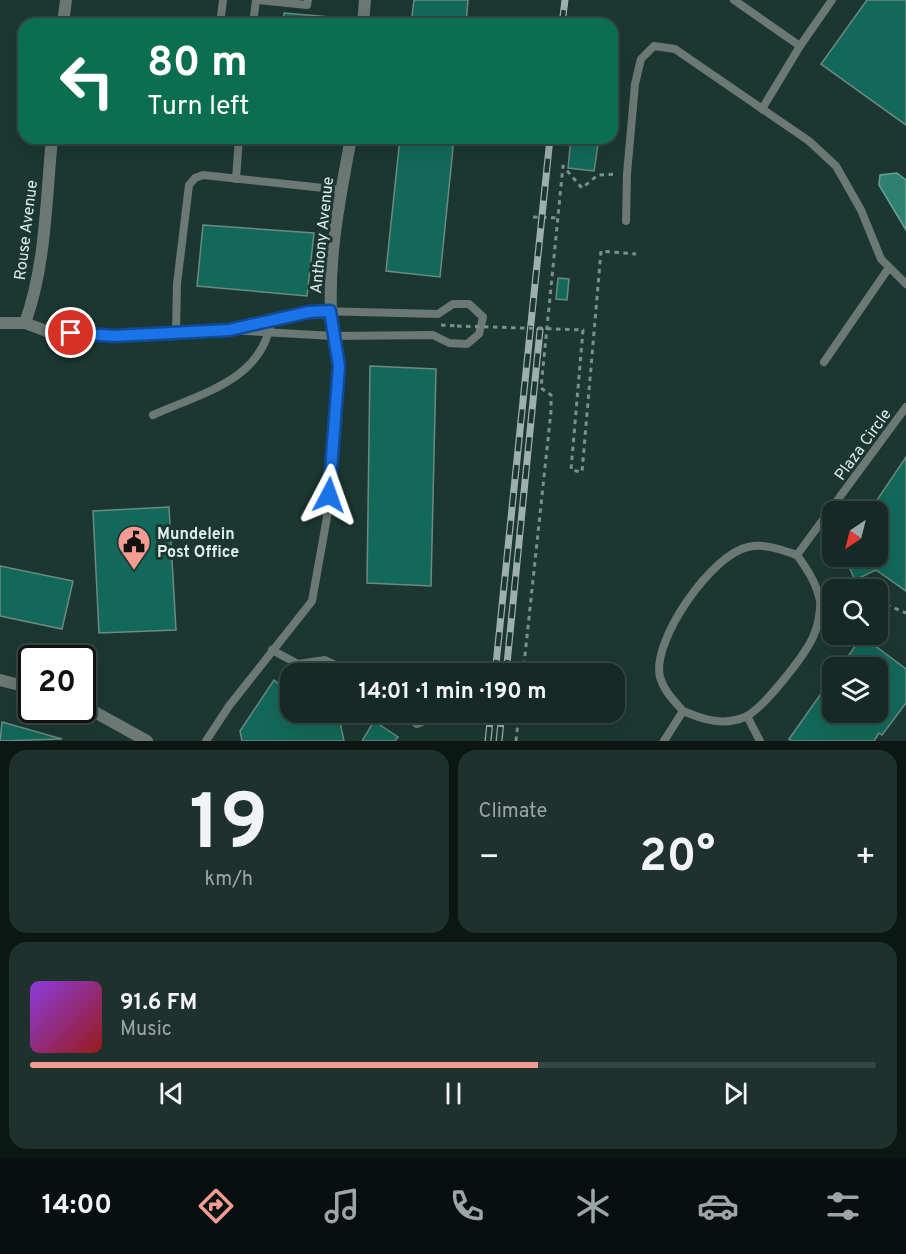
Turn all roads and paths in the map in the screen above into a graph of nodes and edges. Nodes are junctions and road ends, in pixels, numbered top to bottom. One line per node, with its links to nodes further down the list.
1 (66, 0): 8 (street)
2 (223, 0): 9 (lane)
3 (257, 0): 4 (lane); 10 (lane)
4 (308, 0)
5 (365, 0): 11 (street)
6 (734, 0): 12 (lane)
7 (832, 0): 12 (lane)
8 (64, 18)
9 (221, 18)
10 (254, 18)
11 (364, 18)
12 (800, 46): 13 (lane)
13 (762, 109): 17 (lane); 24 (lane)
14 (51, 144): 29 (street, Rouse Avenue)
15 (238, 144): 18 (lane)
16 (350, 144): 19 (street, Anthony Avenue)
17 (627, 174): 21 (path); 22 (lane)
18 (236, 179): 19 (lane); 32 (lane)
19 (342, 190): 26 (street, Anthony Avenue)
20 (533, 217): 21 (path)
21 (559, 218): 45 (path)
22 (626, 221)
23 (636, 254): 30 (path, bridge)
24 (888, 269): 25 (lane); 35 (lane)
25 (906, 284)
26 (330, 311): 27 (lane); 34 (street, Anthony Avenue); 34 (lane)
27 (272, 320): 31 (lane); 33 (lane)
28 (0, 323): 29 (street)
29 (24, 323): 32 (street)
30 (457, 326)
31 (229, 330): 32 (lane); 33 (lane)
32 (176, 332)
33 (270, 332): 34 (lane); 37 (lane)
34 (333, 336): 41 (lane)
35 (824, 362)
36 (906, 407): 38 (lane, Plaza Circle)
37 (153, 415)
38 (797, 555): 48 (lane); 50 (lane)
39 (888, 605): 40 (path)
40 (906, 613)
41 (272, 650): 42 (lane); 53 (lane)
42 (296, 663)
43 (305, 663): 44 (lane)
44 (332, 663)
45 (524, 663)
46 (0, 680): 47 (street)
47 (18, 684)
48 (683, 711): 50 (lane); 55 (lane)
49 (96, 713): 52 (street)
50 (747, 716): 56 (lane)
51 (518, 723): 54 (path)
52 (147, 741)
53 (206, 741)
54 (516, 741)
55 (663, 741)
56 (760, 741)

